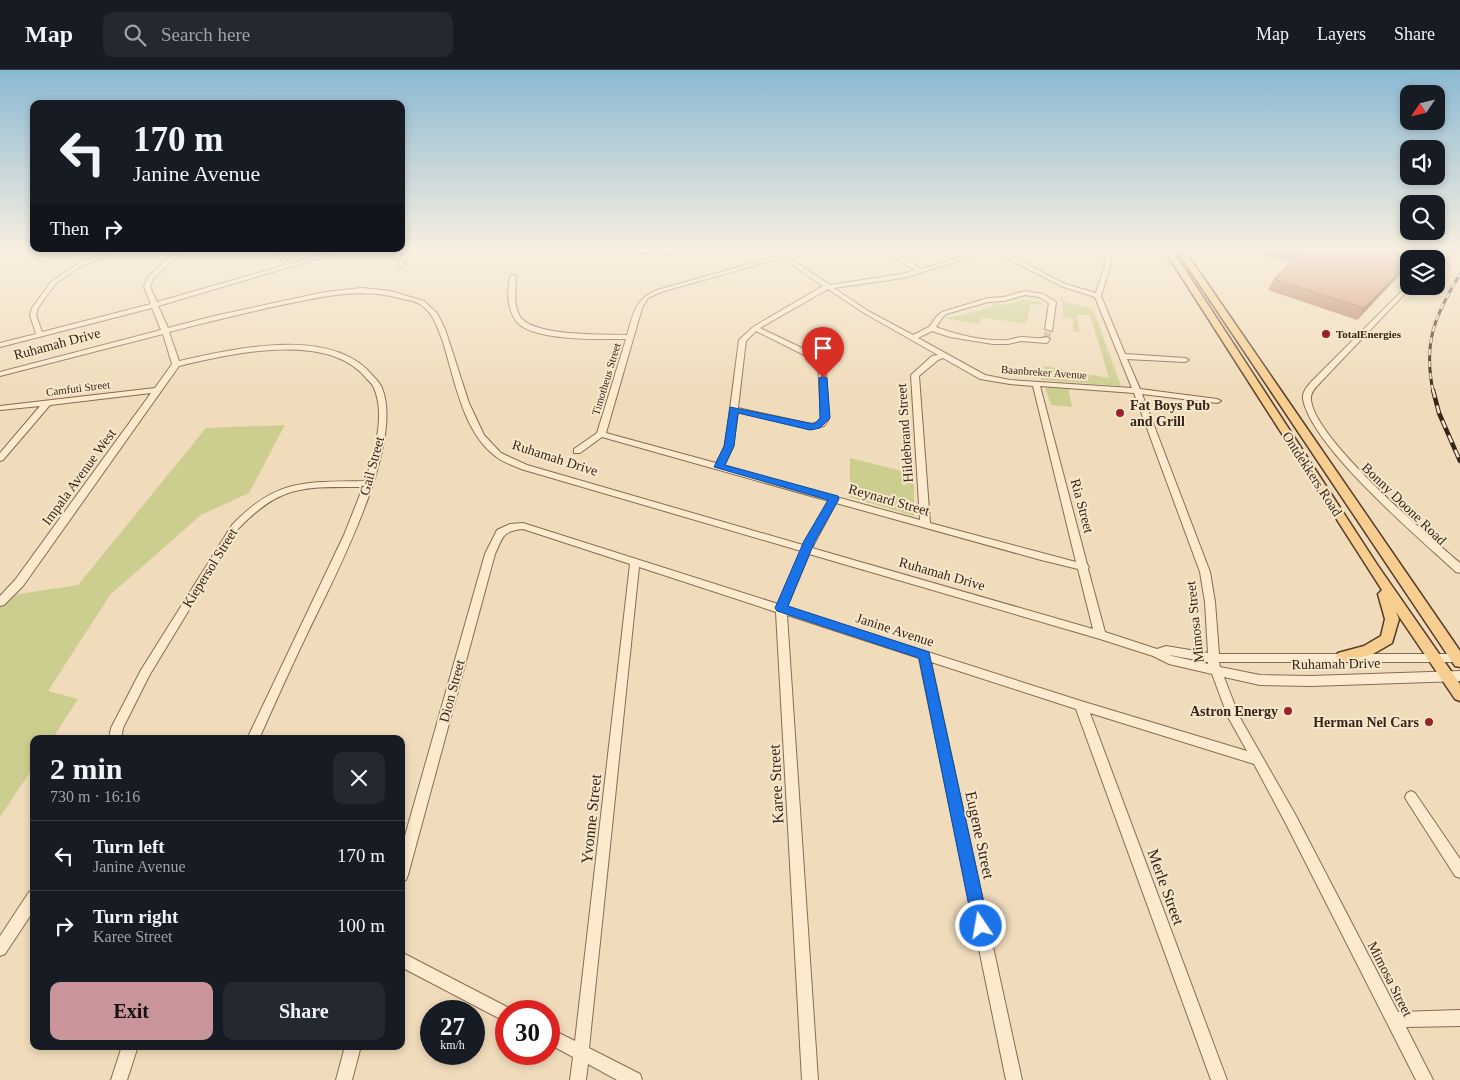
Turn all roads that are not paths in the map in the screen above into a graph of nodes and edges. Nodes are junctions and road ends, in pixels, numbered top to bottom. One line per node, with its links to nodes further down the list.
1 (42, 298): 21 (street)
2 (150, 298): 16 (street)
3 (180, 298): 16 (street)
4 (304, 298): 18 (street, Ruhamah Drive)
5 (412, 298): 48 (street, Ruhamah Drive)
6 (514, 298): 22 (street)
7 (646, 298): 22 (street, Timotheus Street)
8 (807, 298): 17 (street)
9 (846, 298): 23 (street, Baanbreker Avenue)
10 (998, 298): 19 (street)
11 (1048, 298): 20 (street)
12 (1099, 298): 28 (street, Mimosa Street)
13 (1199, 298): 51 (main road, Ontdekkers Road)
14 (1213, 298): 62 (main road, Ontdekkers Road)
15 (1397, 298): 40 (street, Bonny Doone Road)
16 (153, 306): 18 (street); 21 (street)
17 (755, 328): 38 (street); 38 (street)
18 (165, 330): 30 (street); 31 (street, Ruhamah Drive)
19 (936, 330): 23 (street); 24 (street); 25 (street)
20 (1049, 330)
21 (40, 336): 26 (street)
22 (630, 337): 39 (street, Timotheus Street)
23 (912, 338): 25 (street, Baanbreker Avenue)
24 (1046, 339)
25 (920, 343): 27 (street, Baanbreker Avenue)
26 (0, 345)
27 (942, 356): 32 (street, Baanbreker Avenue); 46 (street, Hildebrand Street)
28 (1122, 356): 29 (street); 34 (street, Mimosa Street)
29 (1185, 360)
30 (176, 364): 33 (street, Impala Avenue West); 44 (street, Gail Street)
31 (0, 374)
32 (1036, 384): 34 (street, Baanbreker Avenue); 50 (street, Ria Street)
33 (158, 390): 36 (street, Camfuti Street); 54 (street, Impala Avenue West)
34 (1137, 392): 35 (street, Baanbreker Avenue); 60 (street, Mimosa Street)
35 (1217, 401)
36 (47, 403): 37 (street, Camfuti Street); 42 (street)
37 (0, 408)
38 (733, 409): 43 (street)
39 (600, 434): 41 (street, Timotheus Street); 43 (street, Reynard Street)
40 (1335, 449): 52 (street, Bonny Doone Road); 53 (street, Bonny Doone Road)
41 (577, 451)
42 (0, 458)
43 (719, 467): 45 (street, Reynard Street)
44 (369, 484): 68 (street, Kiepersol Street); 69 (street, Gail Street)
45 (834, 499): 46 (street, Reynard Street); 48 (street, Karee Street)
46 (925, 524): 50 (street, Reynard Street)
47 (523, 526): 49 (street, Janine Avenue); 72 (street, Dion Street)
48 (806, 550): 55 (street, Karee Street); 56 (street, Ruhamah Drive)
49 (635, 561): 55 (street, Janine Avenue); 83 (street, Yvonne Street)
50 (1084, 567): 56 (street, Ria Street)
51 (1374, 569): 59 (main road); 61 (main road, Ontdekkers Road)
52 (1460, 569)
53 (1460, 576)
54 (0, 602)
55 (781, 608): 58 (street, Janine Avenue); 88 (street, Karee Street)
56 (1100, 635): 57 (street, Ruhamah Drive)
57 (1157, 653): 60 (street, Ruhamah Drive); 63 (street, Ruhamah Drive)
58 (924, 655): 67 (street, Janine Avenue); 89 (street, Eugene Street)
59 (1343, 657): 60 (street, Ruhamah Drive); 61 (street, Ruhamah Drive)
60 (1213, 658): 63 (street, Mimosa Street)
61 (1433, 658): 62 (street, Ruhamah Drive); 64 (main road, Ontdekkers Road)
62 (1459, 660)
63 (1216, 672): 64 (street, Ruhamah Drive); 70 (street, Mimosa Street)
64 (1445, 676): 65 (street, Ruhamah Drive); 66 (main road, Ontdekkers Road)
65 (1460, 676)
66 (1460, 695)
67 (1081, 706): 70 (street, Janine Avenue); 90 (street, Merle Street)
68 (116, 735)
69 (255, 735)
70 (1258, 760): 79 (street, Mimosa Street)
71 (1411, 797): 73 (street)
72 (405, 861)
73 (1460, 871)
74 (30, 903): 75 (street)
75 (0, 949)
76 (405, 961): 77 (street)
77 (495, 1008)
78 (1460, 1018): 79 (street)
79 (1394, 1020): 91 (street, Mimosa Street)
80 (560, 1042): 83 (street)
81 (129, 1050): 84 (street)
82 (352, 1050): 85 (street)
83 (581, 1053): 86 (street, Yvonne Street); 87 (street)
84 (118, 1080)
85 (344, 1080)
86 (578, 1080)
87 (634, 1080)
88 (810, 1080)
89 (1014, 1080)
90 (1218, 1080)
91 (1425, 1080)

